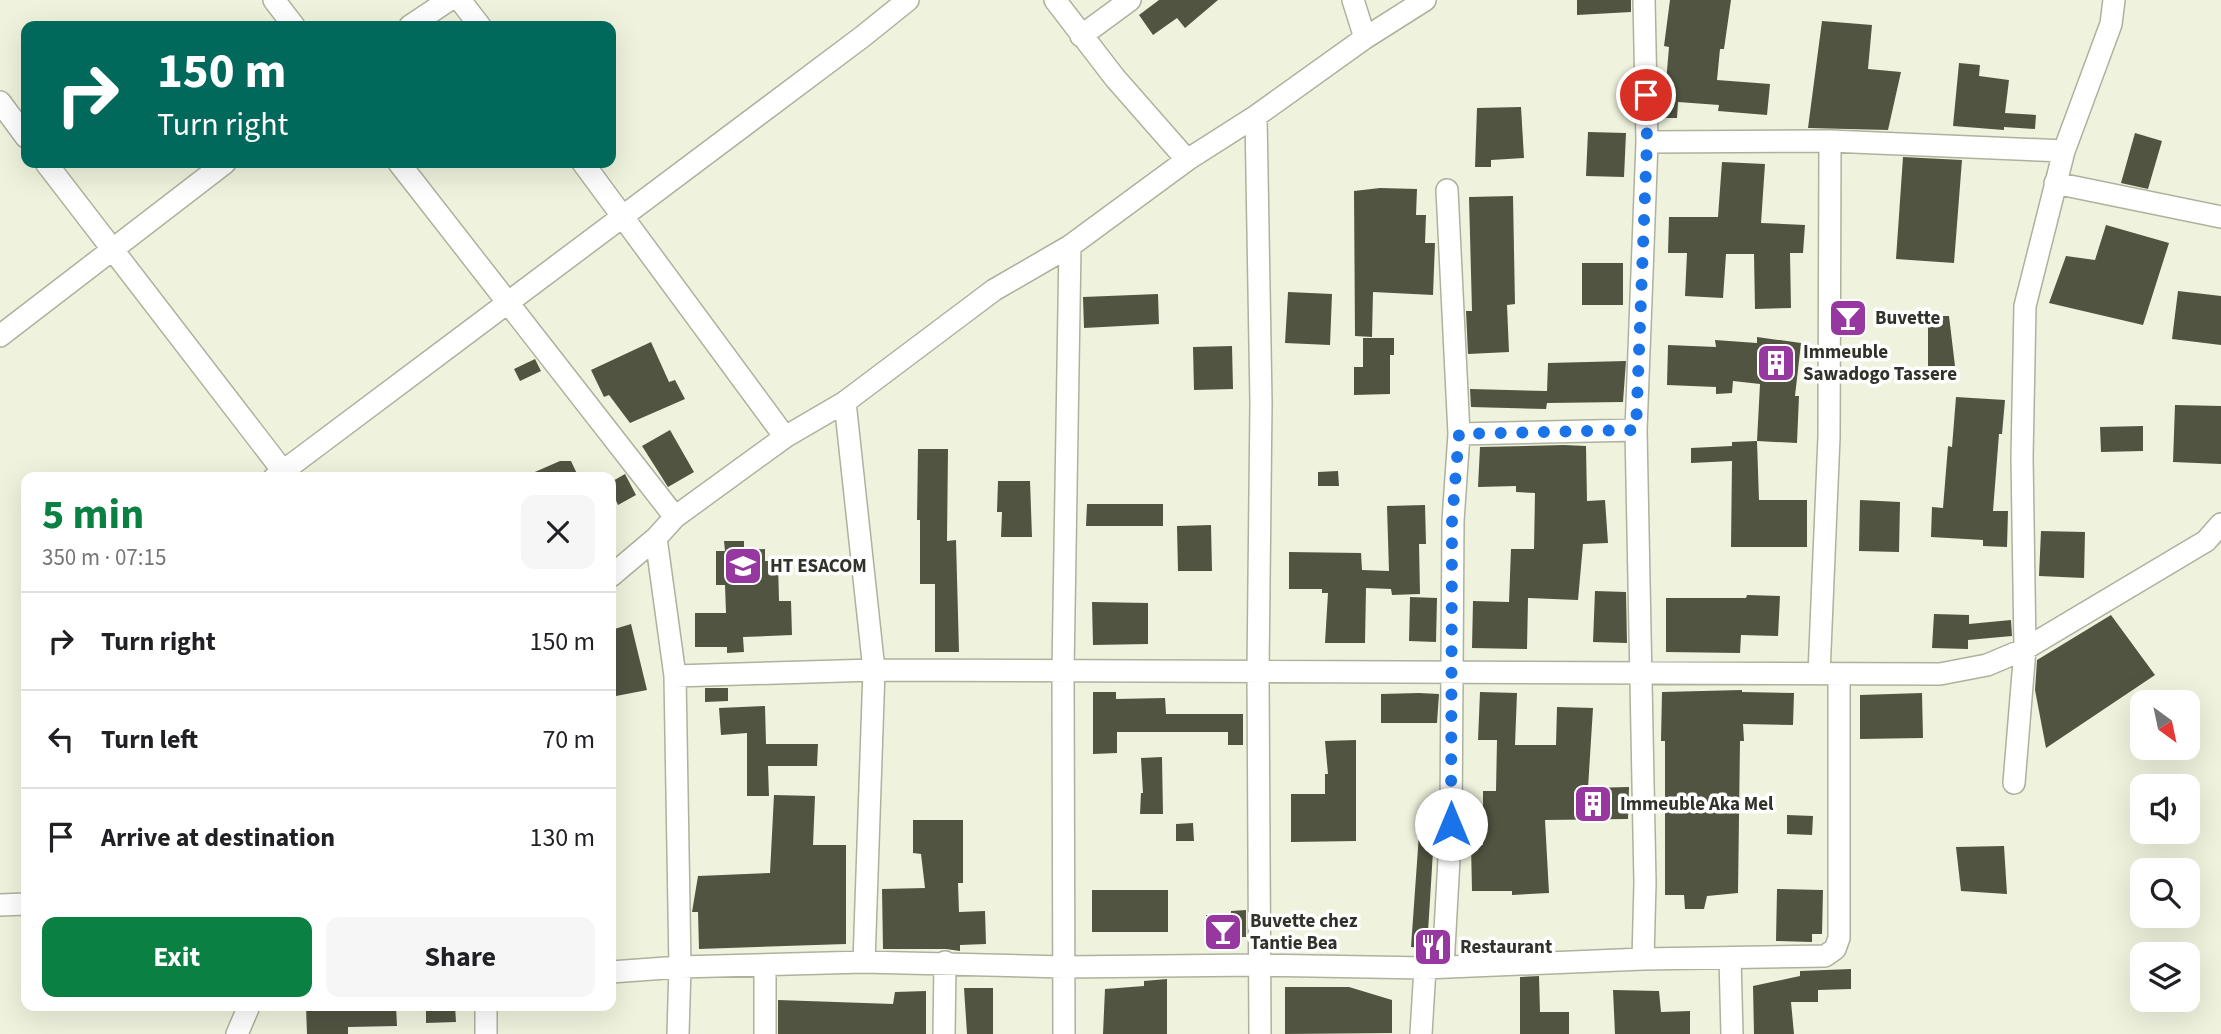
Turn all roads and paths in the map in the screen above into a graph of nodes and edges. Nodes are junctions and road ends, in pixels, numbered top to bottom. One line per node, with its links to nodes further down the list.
1 (274, 0): 11 (street)
2 (449, 0): 12 (street)
3 (460, 0): 13 (street)
4 (908, 0): 29 (street)
5 (1055, 0): 14 (street)
6 (1130, 0): 14 (street)
7 (1353, 0): 15 (street)
8 (1425, 0): 15 (street)
9 (1644, 0): 20 (street)
10 (2113, 0): 21 (street)
11 (290, 21)
12 (418, 21)
13 (476, 21)
14 (1081, 36): 22 (street)
15 (1365, 38): 17 (street)
16 (0, 102): 18 (street)
17 (1256, 116): 22 (street); 48 (street)
18 (21, 129)
19 (1830, 141): 20 (street); 21 (street); 51 (street)
20 (1647, 142): 36 (street)
21 (2064, 151): 27 (street)
22 (1187, 160): 31 (street)
23 (50, 168): 32 (street)
24 (219, 168): 32 (street)
25 (403, 168): 33 (street)
26 (587, 168): 29 (street)
27 (2055, 183): 30 (street); 45 (street)
28 (1447, 190): 37 (street)
29 (624, 216): 33 (street); 38 (street)
30 (2221, 217)
31 (1070, 246): 35 (street); 47 (street)
32 (113, 251): 34 (street); 39 (street)
33 (508, 302): 40 (street); 41 (street)
34 (0, 336)
35 (845, 402): 38 (street); 46 (street)
36 (1636, 430): 37 (street); 50 (street)
37 (1459, 434): 49 (street)
38 (785, 437): 41 (street)
39 (278, 472)
40 (282, 472)
41 (675, 517): 43 (street)
42 (2221, 524): 45 (street)
43 (656, 538): 44 (street); 52 (street)
44 (616, 572)
45 (2025, 649): 51 (street); 53 (street)
46 (874, 670): 47 (street); 52 (street); 58 (street)
47 (1063, 671): 48 (street); 63 (street)
48 (1258, 672): 49 (street); 61 (street)
49 (1451, 673): 50 (street); 64 (street)
50 (1639, 674): 51 (street); 57 (street)
51 (1829, 674): 56 (street)
52 (675, 676): 62 (street)
53 (2014, 783)
54 (21, 904): 55 (street)
55 (0, 905)
56 (1730, 958): 57 (street); 76 (street)
57 (1643, 959): 64 (street)
58 (864, 962): 59 (street); 60 (street)
59 (945, 962): 63 (street); 72 (street)
60 (765, 965): 62 (street); 71 (street)
61 (1259, 965): 63 (street); 64 (street); 74 (street)
62 (680, 967): 65 (street); 70 (street)
63 (1063, 967): 73 (street)
64 (1434, 968): 75 (street)
65 (616, 972)
66 (247, 1011): 68 (street)
67 (486, 1011): 69 (street)
68 (237, 1034)
69 (486, 1034)
70 (678, 1034)
71 (765, 1034)
72 (944, 1034)
73 (1064, 1034)
74 (1260, 1034)
75 (1421, 1034)
76 (1732, 1034)

